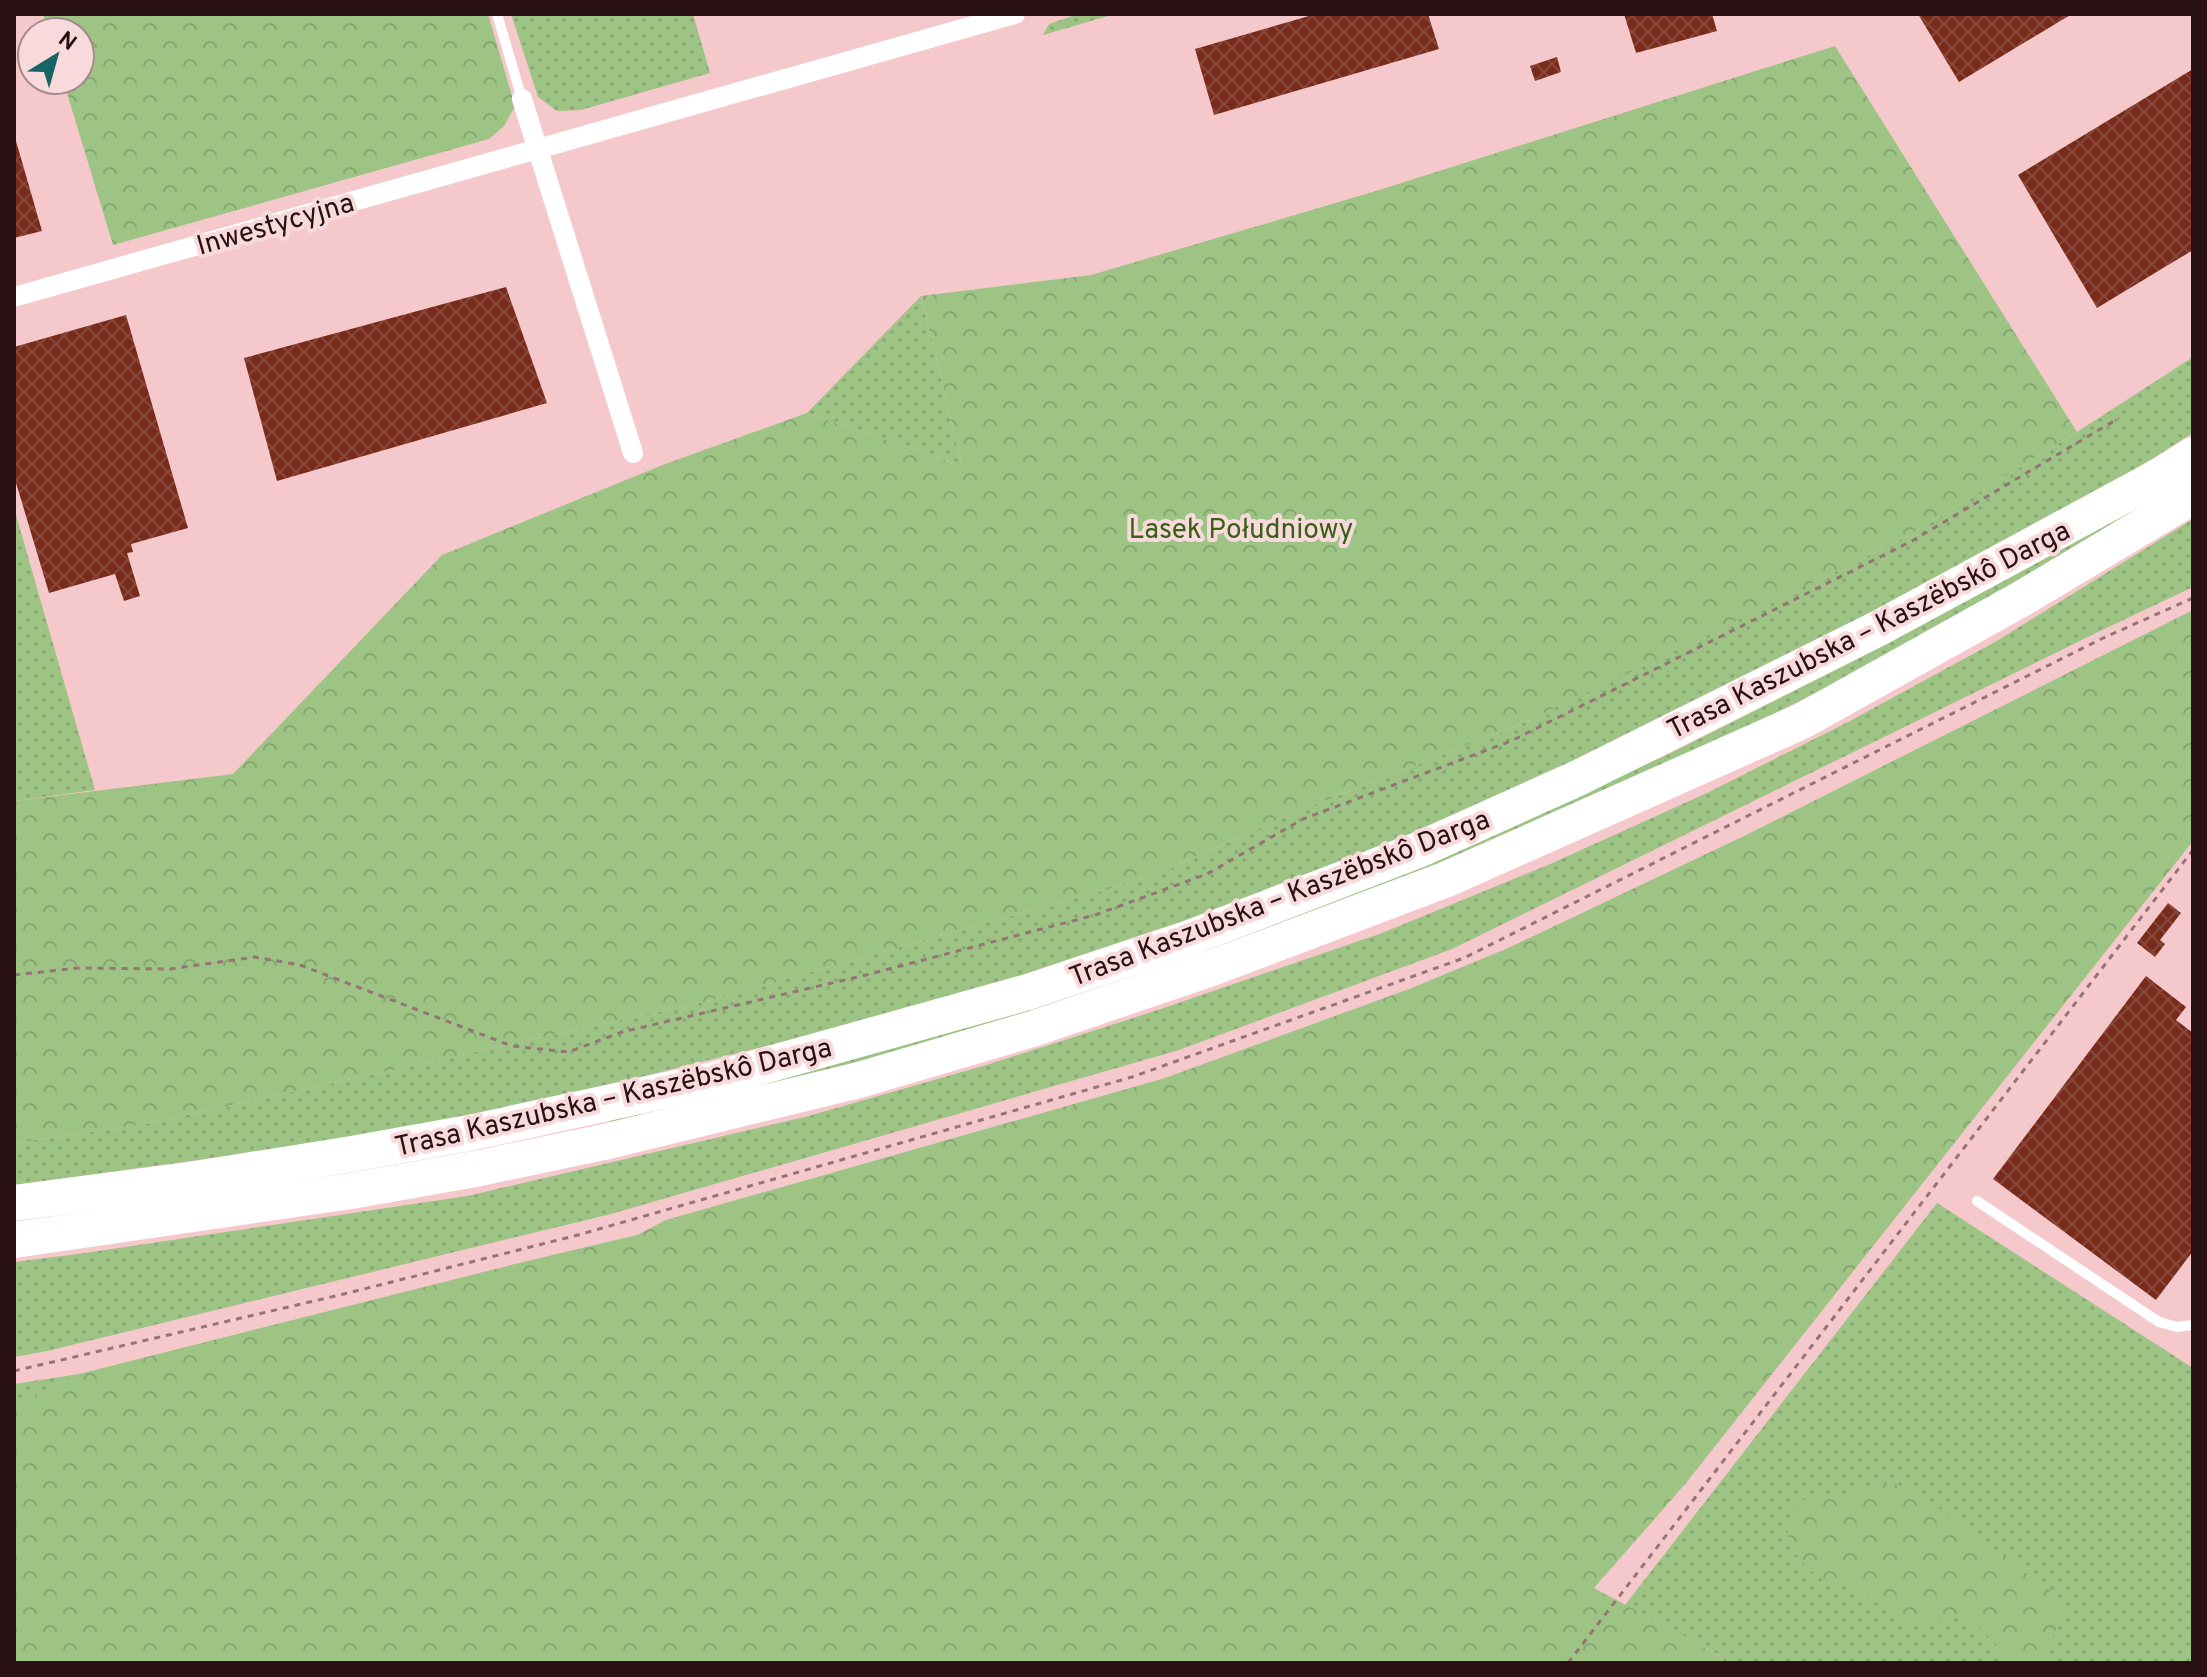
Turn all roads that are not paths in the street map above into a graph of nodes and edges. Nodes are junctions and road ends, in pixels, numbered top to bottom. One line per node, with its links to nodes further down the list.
1 (497, 14): 3 (lane)
2 (1015, 14): 4 (street, Inwestycyjna)
3 (522, 99): 4 (street)
4 (537, 150): 5 (street, Inwestycyjna); 6 (street)
5 (14, 297)
6 (633, 453)
7 (2193, 455): 9 (highway, Trasa Kaszubska – Kaszëbskô Darga)
8 (2193, 496): 11 (highway, Trasa Kaszubska – Kaszëbskô Darga)
9 (596, 1106): 10 (lane); 14 (highway, Trasa Kaszubska – Kaszëbskô Darga)
10 (514, 1135)
11 (604, 1142): 12 (lane); 16 (highway, Trasa Kaszubska – Kaszëbskô Darga)
12 (531, 1146)
13 (441, 1151): 14 (lane)
14 (346, 1155): 18 (highway, Trasa Kaszubska – Kaszëbskô Darga)
15 (427, 1165): 16 (lane)
16 (351, 1191): 19 (highway, Trasa Kaszubska – Kaszëbskô Darga)
17 (1977, 1201): 20 (lane)
18 (14, 1203)
19 (14, 1240)
20 (2193, 1325)

